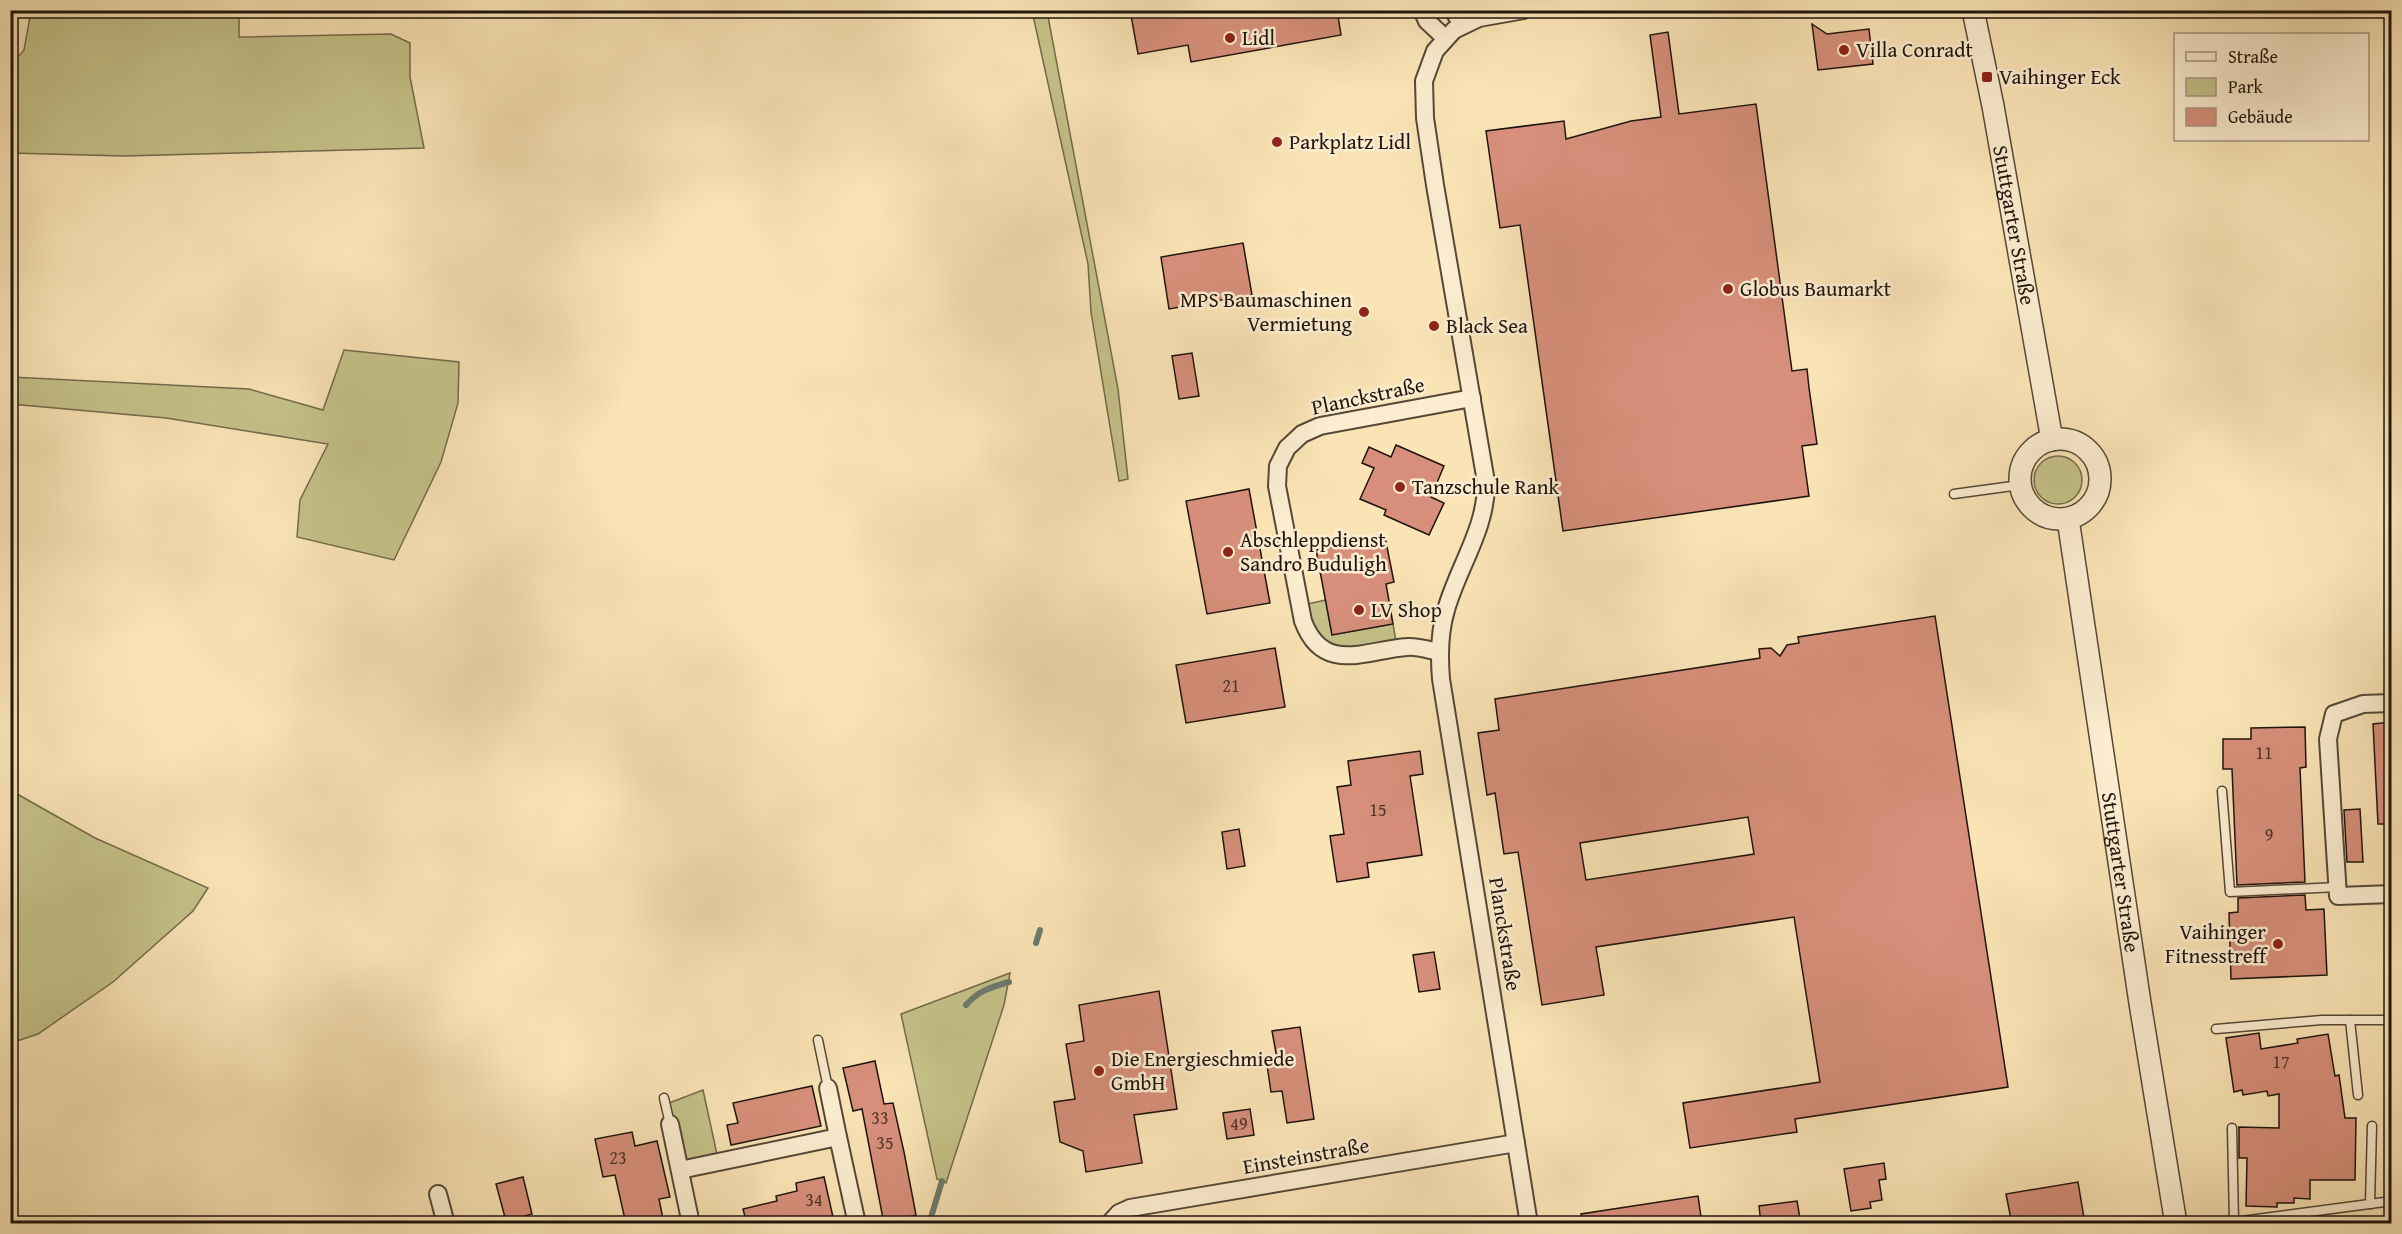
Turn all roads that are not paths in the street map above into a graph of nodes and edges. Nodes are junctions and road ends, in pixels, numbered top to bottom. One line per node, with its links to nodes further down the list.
1 (1422, 10): 5 (street)
2 (1524, 10): 4 (street, Planckstraße)
3 (1972, 10): 7 (street, Stuttgarter Straße)
4 (1457, 18): 5 (street, Planckstraße)
5 (1445, 38): 6 (street, Planckstraße)
6 (1472, 398): 11 (street, Planckstraße); 11 (street, Planckstraße)
7 (2052, 440): 8 (street); 10 (street)
8 (2020, 485): 9 (lane); 10 (street)
9 (1954, 494)
10 (2068, 519): 37 (street, Stuttgarter Straße)
11 (1439, 652): 27 (street, Planckstraße)
12 (2391, 703): 14 (street)
13 (2222, 791): 14 (lane)
14 (2338, 886): 15 (street)
15 (2391, 894)
16 (2350, 1020): 17 (lane); 18 (lane); 21 (lane)
17 (2391, 1020)
18 (2216, 1029)
19 (818, 1040): 20 (lane)
20 (828, 1088): 26 (street)
21 (2358, 1095)
22 (664, 1098): 23 (lane)
23 (670, 1125): 28 (street)
24 (2372, 1126): 31 (lane)
25 (2232, 1128): 31 (lane)
26 (838, 1137): 28 (street); 34 (street)
27 (1515, 1143): 35 (street, Einsteinstraße); 36 (street, Planckstraße)
28 (680, 1170): 33 (street)
29 (438, 1194): 32 (street)
30 (2391, 1201): 31 (lane)
31 (2370, 1204)
32 (446, 1224)
33 (691, 1224)
34 (857, 1224)
35 (1109, 1224)
36 (1529, 1224)
37 (2176, 1224)

